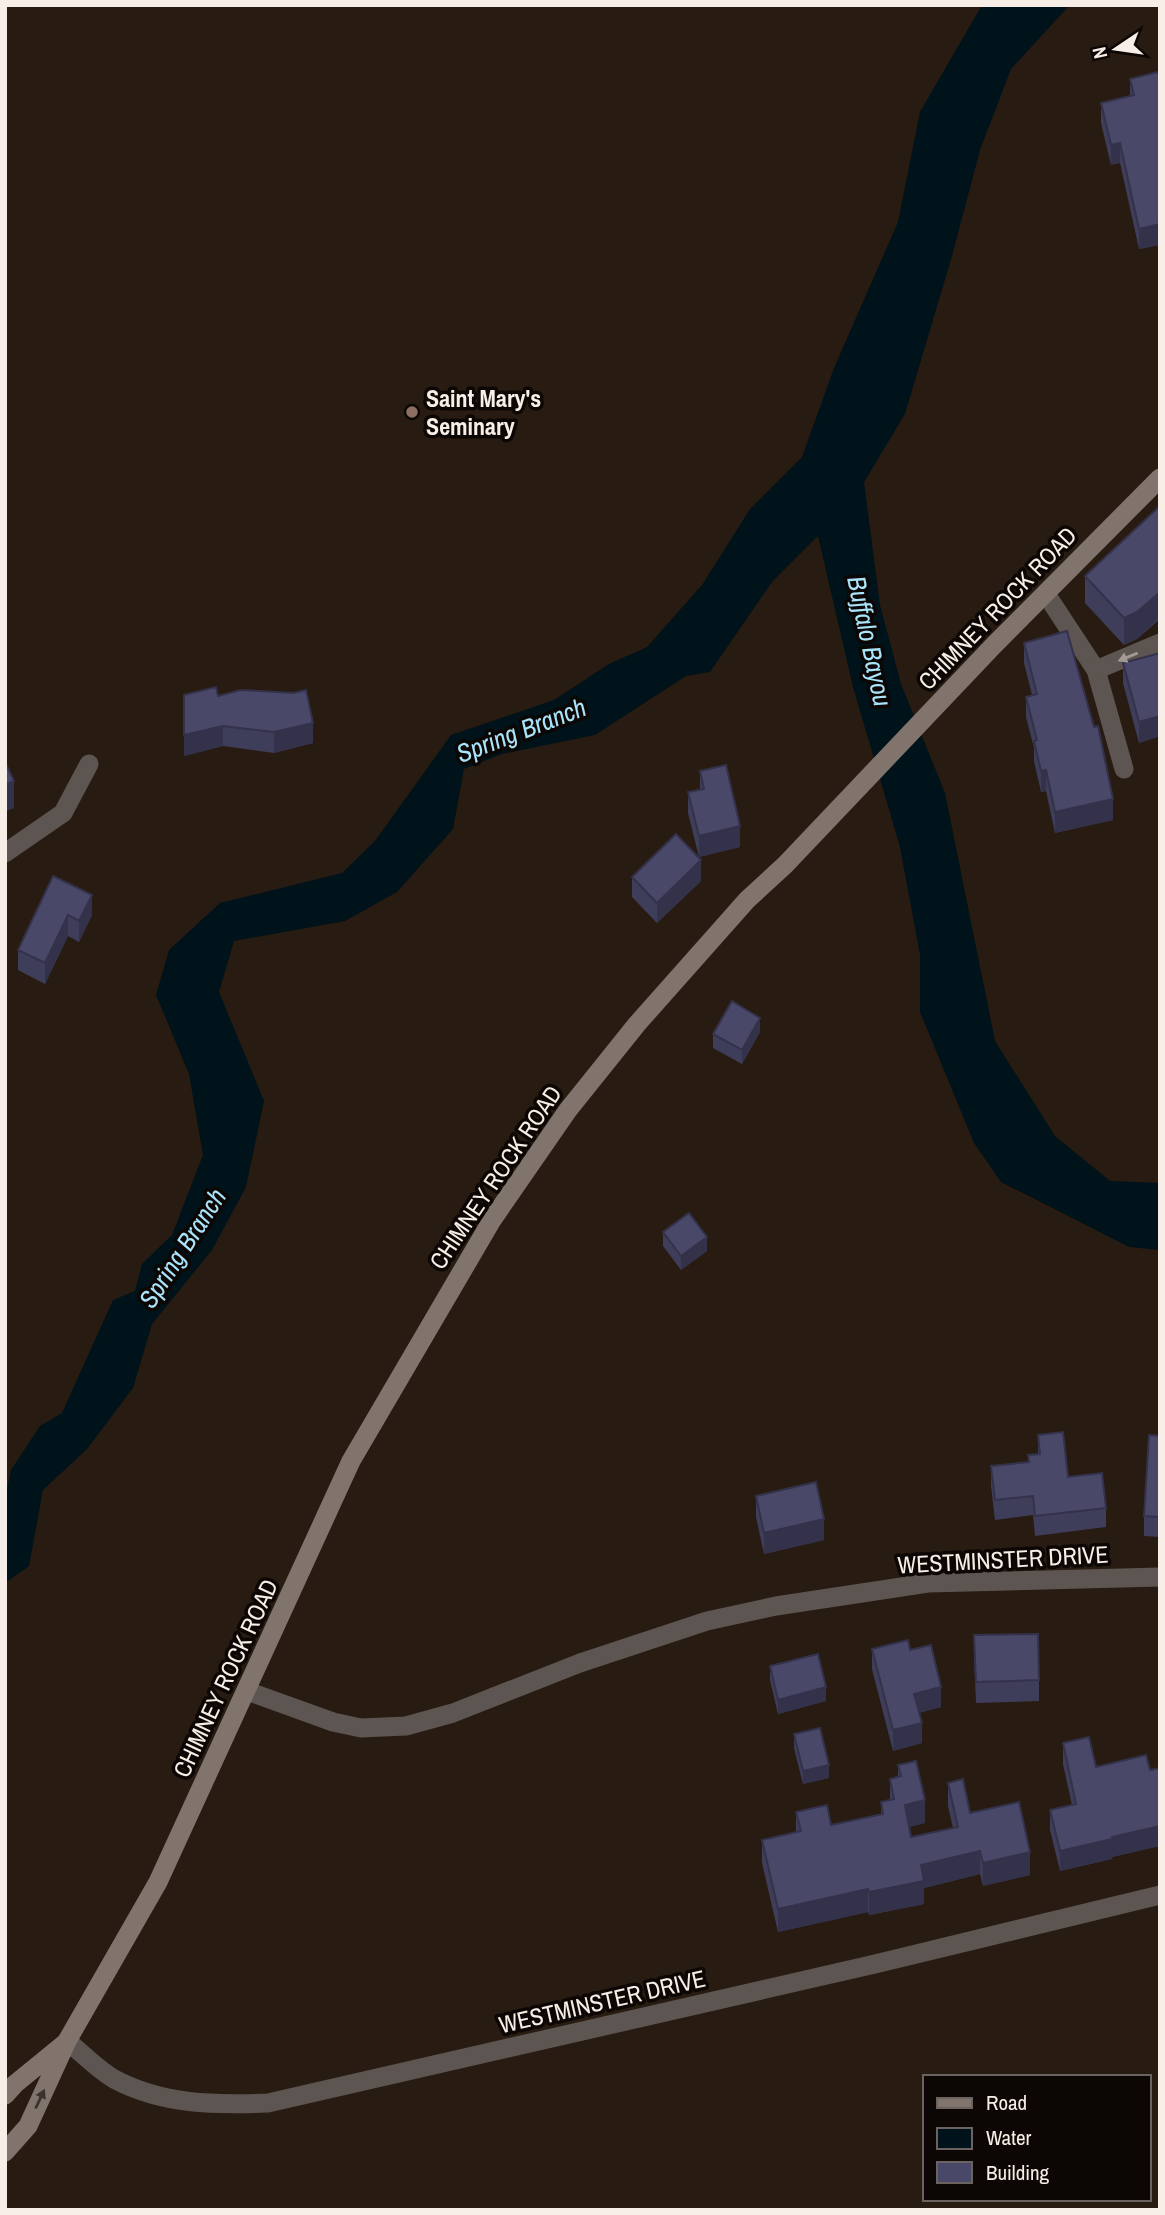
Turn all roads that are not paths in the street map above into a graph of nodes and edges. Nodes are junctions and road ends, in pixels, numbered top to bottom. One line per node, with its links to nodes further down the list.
1 (1160, 478): 2 (main road, CHIMNEY ROCK ROAD)
2 (1046, 594): 4 (street); 9 (main road, CHIMNEY ROCK ROAD)
3 (1160, 643): 4 (street, one-way to 4)
4 (1097, 670): 6 (street)
5 (89, 764): 7 (street)
6 (1124, 769)
7 (5, 853)
8 (1160, 1577): 9 (street, WESTMINSTER DRIVE)
9 (247, 1690): 11 (main road, CHIMNEY ROCK ROAD)
10 (1160, 1895): 11 (street, WESTMINSTER DRIVE)
11 (67, 2041): 12 (main road, CHIMNEY ROCK ROAD); 13 (main road, CHIMNEY ROCK ROAD, one-way to 11)
12 (5, 2095)
13 (5, 2152)

